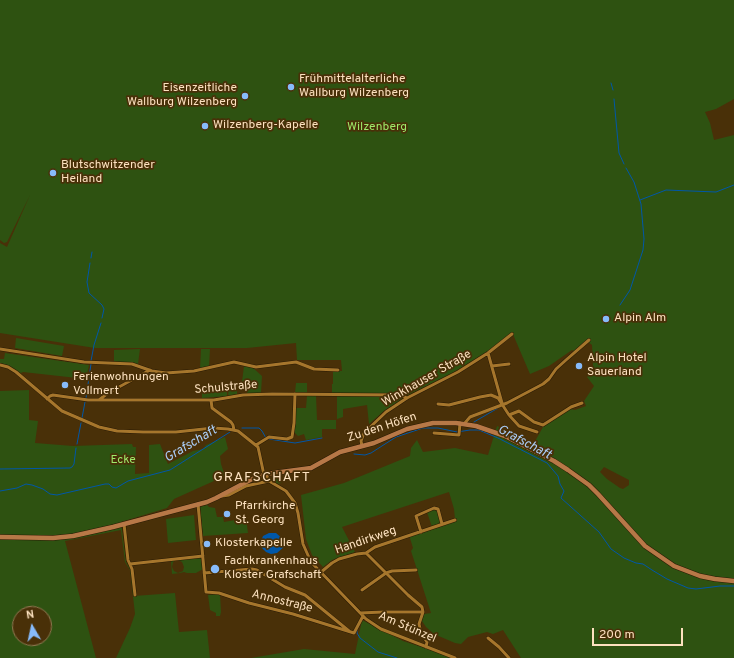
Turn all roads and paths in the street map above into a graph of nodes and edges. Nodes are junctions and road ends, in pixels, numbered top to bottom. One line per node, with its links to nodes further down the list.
1 (512, 334): 4 (street, Winkhauser Straße)
2 (589, 340): 17 (street)
3 (0, 349): 8 (street)
4 (488, 353): 7 (street); 11 (street, Winkhauser Straße)
5 (509, 364): 7 (street)
6 (0, 365): 12 (street)
7 (492, 366): 17 (street)
8 (150, 370): 9 (street); 13 (street)
9 (338, 370)
10 (295, 394): 11 (street, Schulstraße); 14 (street, Schulstraße); 23 (street)
11 (407, 398): 24 (street, Winkhauser Straße)
12 (47, 399): 13 (street, Schulstraße); 20 (street)
13 (99, 400): 14 (street, Schulstraße)
14 (211, 400): 20 (street)
15 (582, 403): 18 (street)
16 (438, 404): 17 (street)
17 (502, 405): 18 (street); 19 (street)
18 (510, 415): 21 (street)
19 (462, 424): 22 (street); 24 (street, Zu den Höfen); 41 (street, Zu den Höfen)
20 (234, 430): 23 (street)
21 (537, 432)
22 (434, 433)
23 (256, 444): 25 (street)
24 (362, 446): 25 (street, Zu den Höfen)
25 (265, 475): 26 (street); 27 (street, Zu den Höfen)
26 (269, 481): 27 (street); 39 (street, Am Stünzel)
27 (220, 496): 28 (street, Zu den Höfen)
28 (198, 504): 30 (street, Zu den Höfen); 35 (street, Annostraße)
29 (455, 520): 31 (street, Handirkweg)
30 (124, 524): 33 (street, Zu den Höfen); 36 (street)
31 (442, 524): 32 (street, Handirkweg); 32 (street)
32 (421, 532): 34 (street, Handirkweg)
33 (1, 537)
34 (366, 553): 39 (street, Handirkweg); 40 (street)
35 (203, 556): 36 (street); 38 (street, Annostraße)
36 (130, 564): 43 (street)
37 (416, 570): 40 (street)
38 (204, 573): 46 (street, Annostraße); 46 (street, Annostraße)
39 (320, 573): 45 (street, Am Stünzel)
40 (386, 573): 42 (street); 44 (street)
41 (734, 581)
42 (362, 590)
43 (135, 595)
44 (423, 612): 45 (street); 48 (street)
45 (362, 615): 46 (street); 48 (street, Am Stünzel)
46 (350, 632)
47 (488, 638): 50 (street)
48 (426, 647): 49 (street, Am Stünzel)
49 (455, 658)
50 (508, 658)

